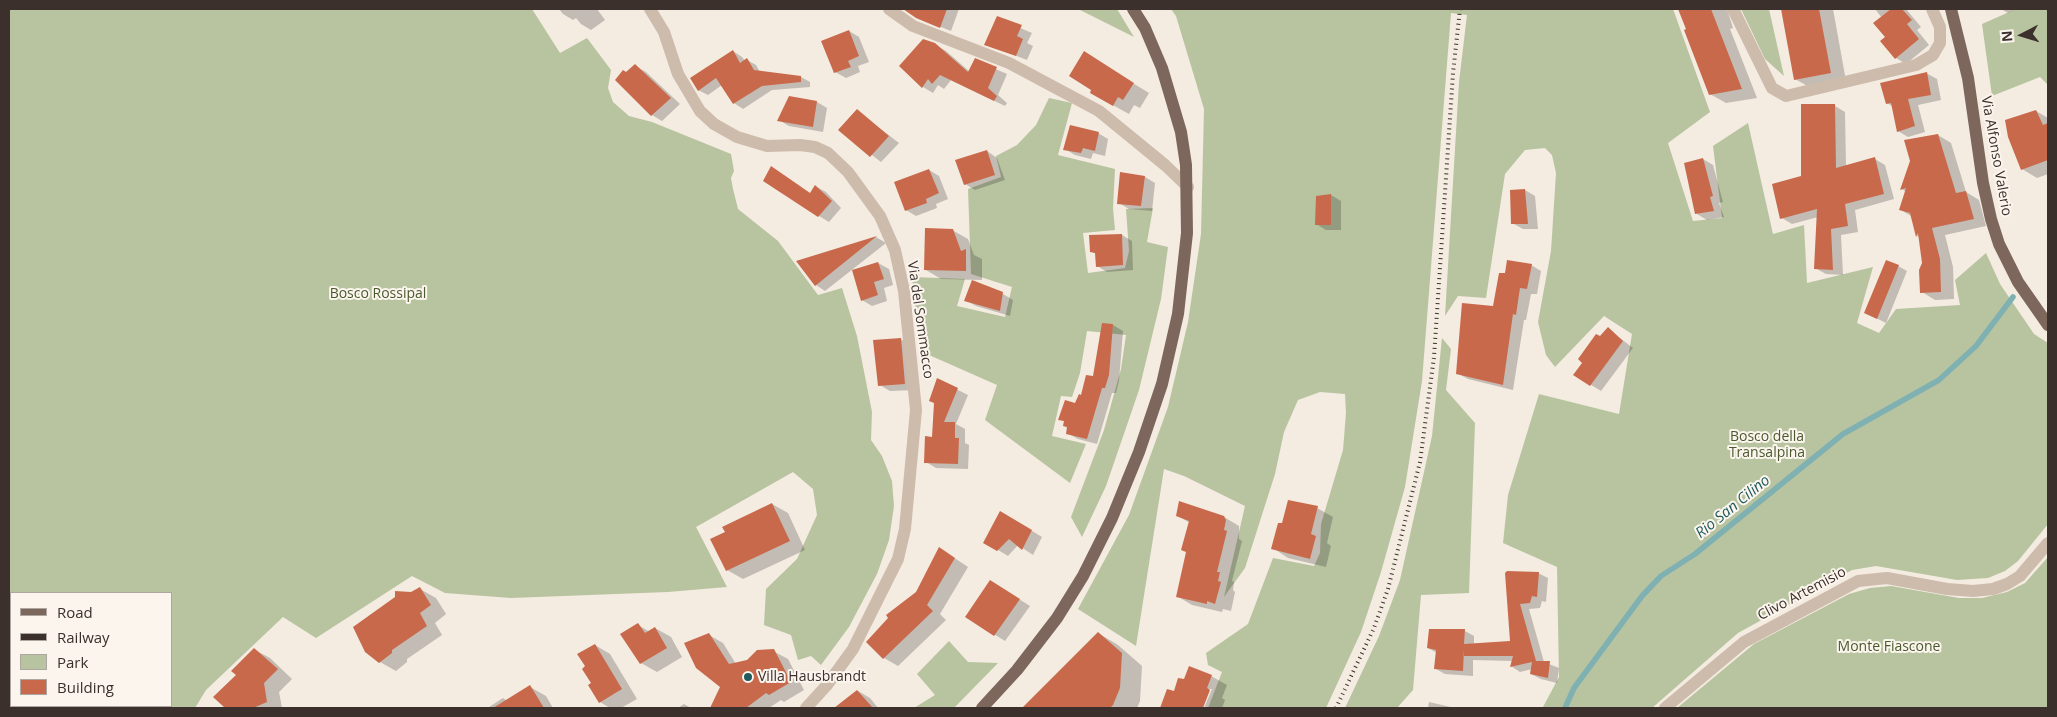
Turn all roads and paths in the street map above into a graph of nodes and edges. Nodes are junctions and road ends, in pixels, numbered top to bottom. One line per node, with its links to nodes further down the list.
1 (650, 9): 10 (street, Via del Sommacco)
2 (889, 9): 7 (street)
3 (1133, 9): 7 (main road)
4 (1733, 9): 5 (street)
5 (1932, 9)
6 (1951, 9): 8 (main road, Via Alfonso Valerio)
7 (1188, 187): 11 (main road)
8 (2048, 325)
9 (2048, 542): 12 (street, Clivo Artemisio)
10 (806, 708)
11 (982, 708)
12 (1665, 708)

